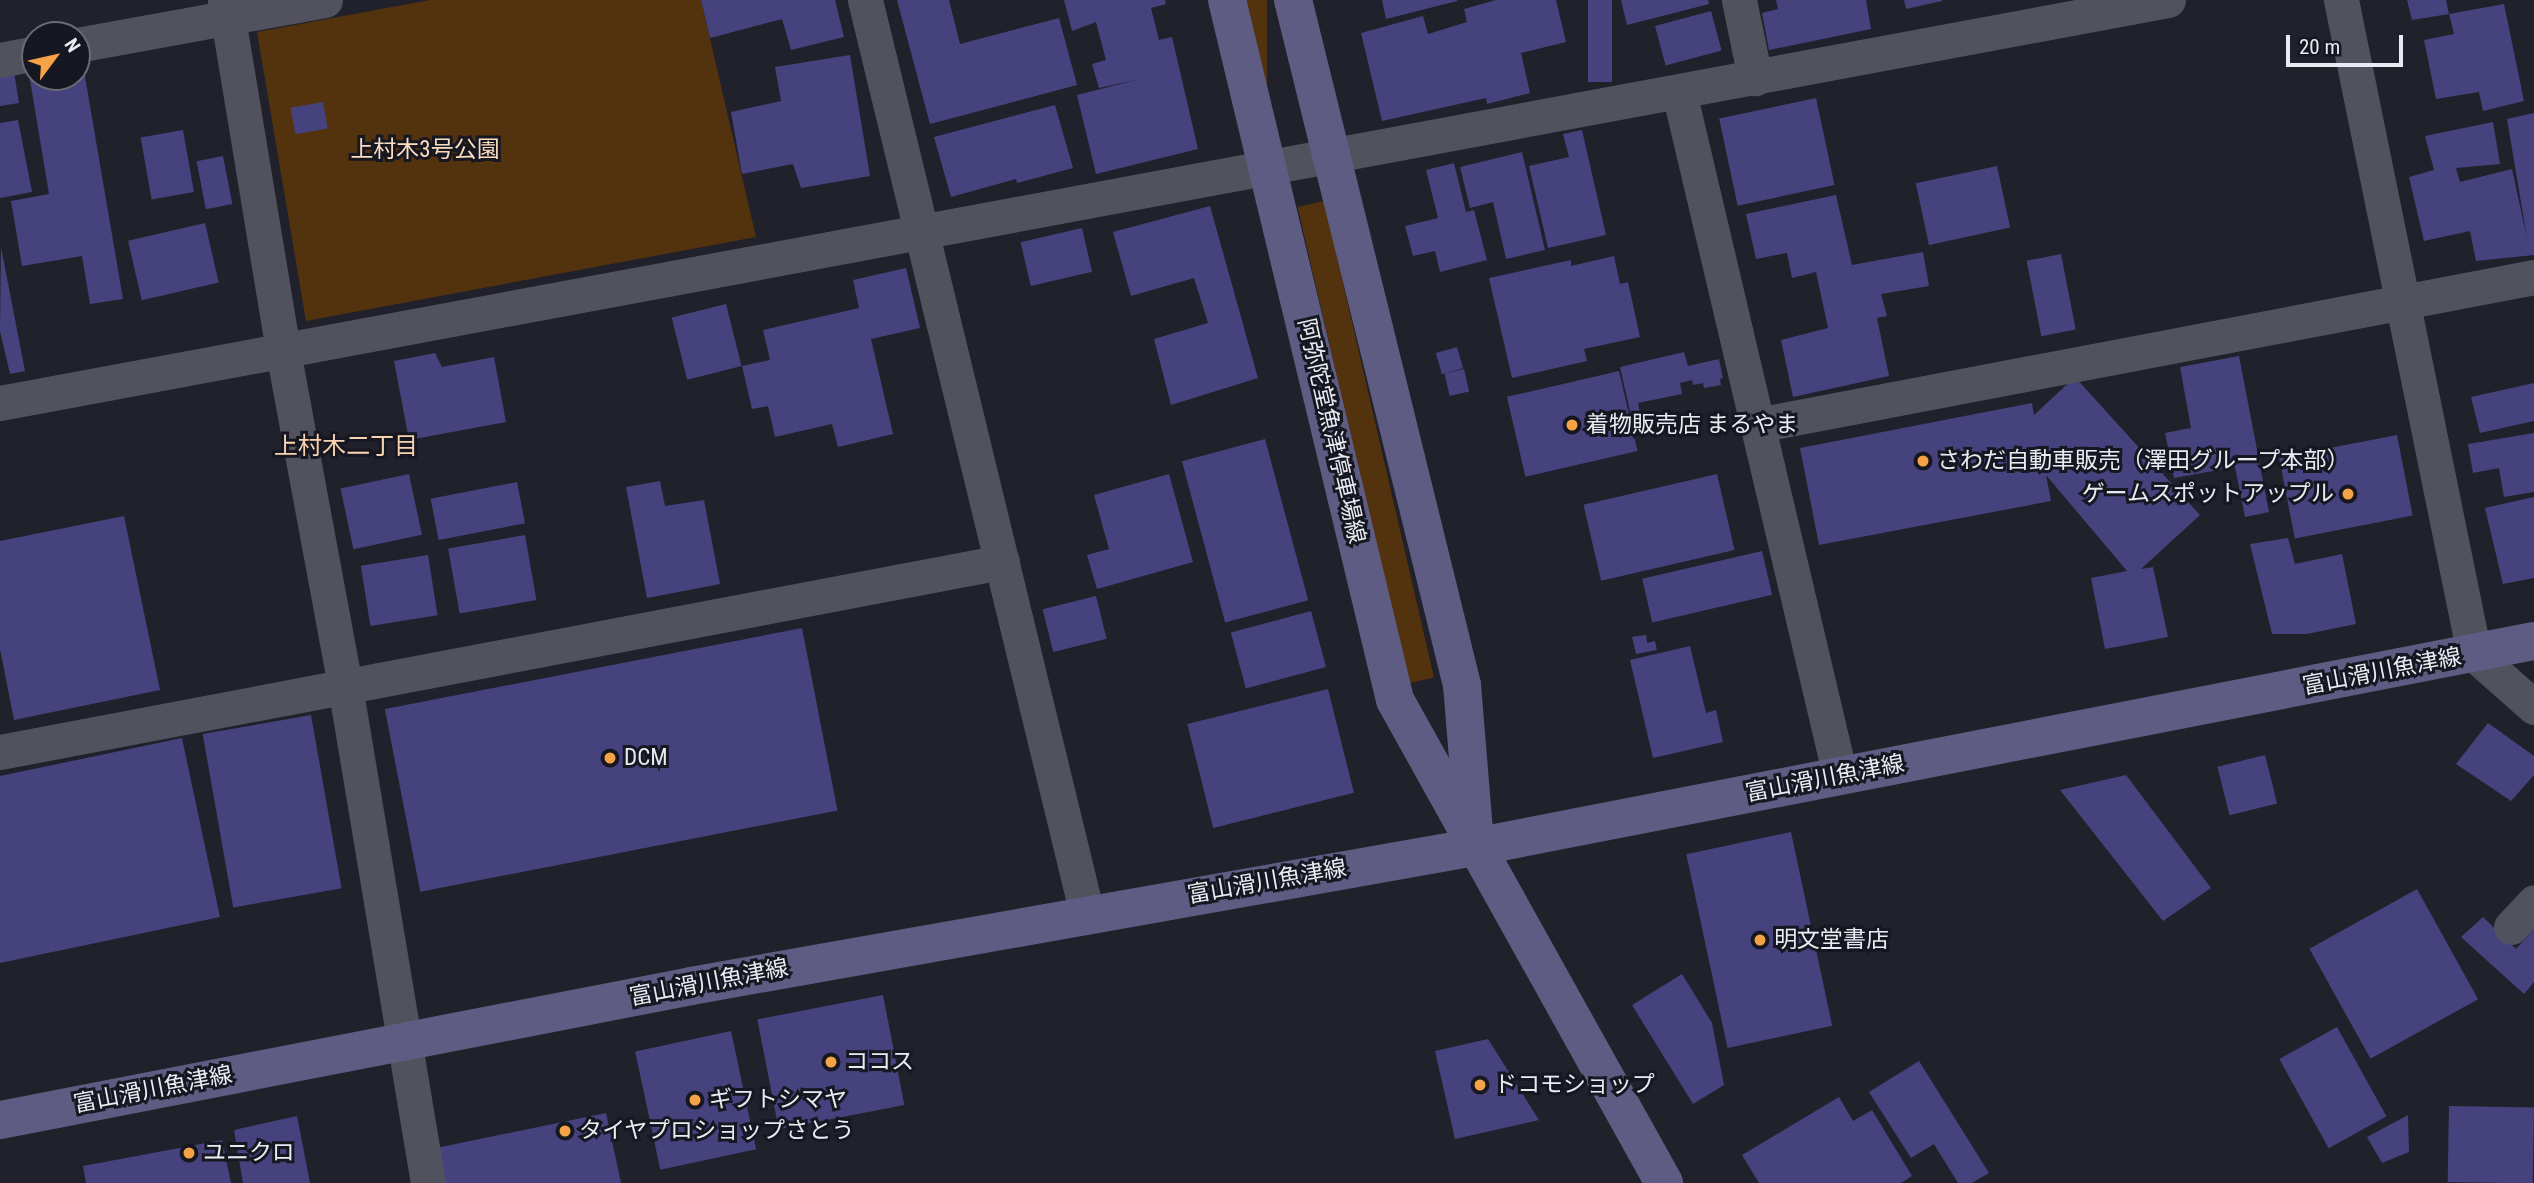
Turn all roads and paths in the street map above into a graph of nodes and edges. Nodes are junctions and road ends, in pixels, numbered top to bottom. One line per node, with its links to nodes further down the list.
1 (325, 0): 8 (street)
2 (865, 0): 16 (street)
3 (1227, 0): 15 (main road, 阿弥陀堂魚津停車場線)
4 (1293, 0): 14 (main road, 阿弥陀堂魚津停車場線)
5 (1739, 0): 12 (street)
6 (2168, 0): 12 (street)
7 (2341, 0): 18 (street)
8 (226, 9): 9 (street); 19 (street)
9 (91, 43)
10 (21, 56): 11 (street)
11 (0, 60)
12 (1755, 78): 13 (street)
13 (1679, 92): 14 (street); 21 (street)
14 (1332, 158): 15 (street); 29 (main road, 阿弥陀堂魚津停車場線)
15 (1269, 169): 16 (street); 29 (main road, 阿弥陀堂魚津停車場線)
16 (922, 233): 19 (street); 22 (street)
17 (2534, 276): 18 (street)
18 (2402, 301): 21 (street); 24 (street)
19 (283, 351): 20 (street); 25 (street)
20 (0, 403)
21 (1757, 425): 28 (street)
22 (1002, 562): 25 (street); 30 (street)
23 (2534, 642): 24 (main road, 富山滑川魚津線)
24 (2474, 654): 26 (street); 28 (main road, 富山滑川魚津線)
25 (345, 686): 27 (street); 31 (street)
26 (2534, 707)
27 (0, 752)
28 (1840, 776): 29 (main road, 富山滑川魚津線)
29 (1475, 847): 30 (main road, 富山滑川魚津線); 34 (main road, 阿弥陀堂魚津停車場線)
30 (1087, 914): 31 (main road, 富山滑川魚津線)
31 (405, 1041): 32 (main road, 富山滑川魚津線); 33 (street)
32 (0, 1120)
33 (428, 1183)
34 (1664, 1183)

